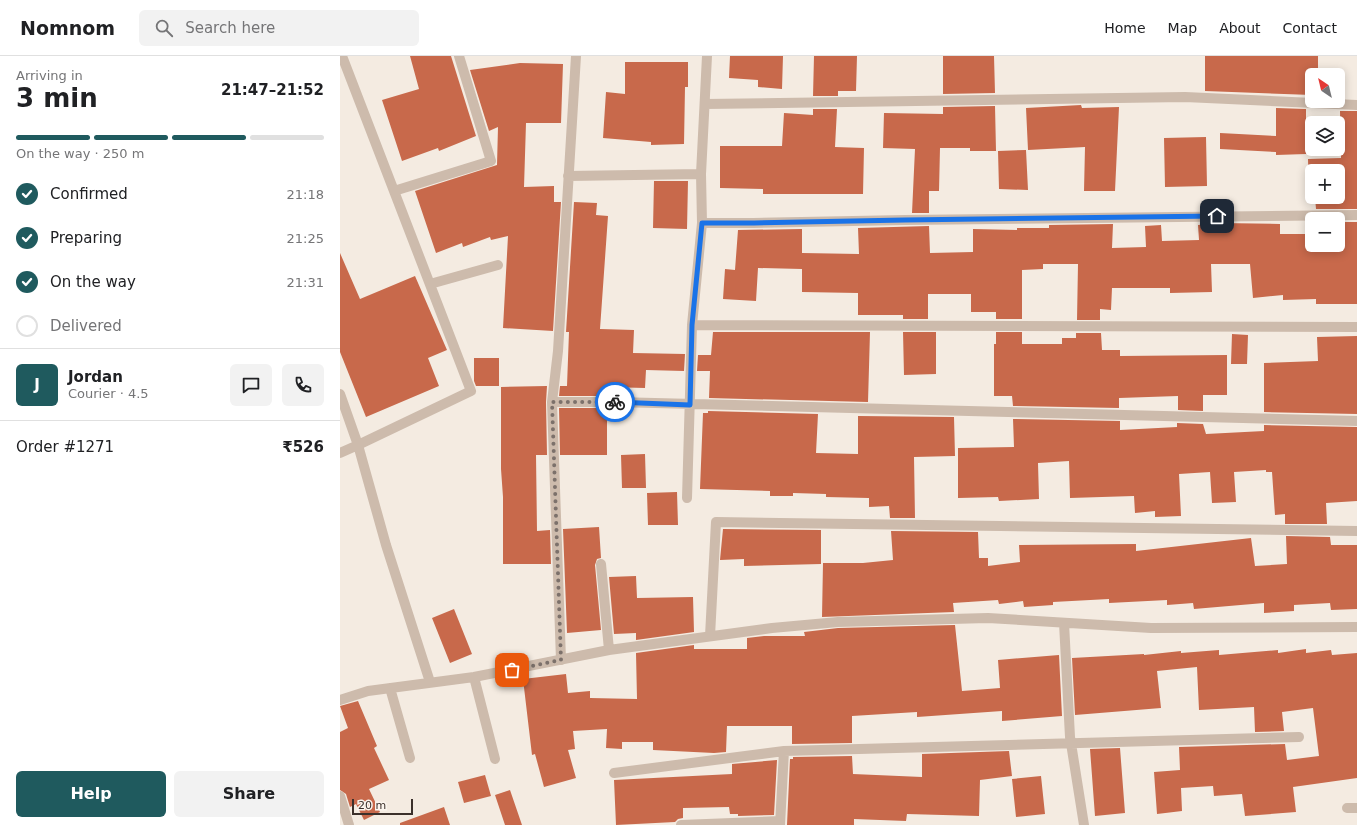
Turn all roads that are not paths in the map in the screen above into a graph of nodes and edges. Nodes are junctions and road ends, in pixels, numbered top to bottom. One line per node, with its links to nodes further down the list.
1 (342, 56): 9 (street)
2 (459, 56): 9 (street)
3 (576, 56): 8 (street)
4 (707, 56): 5 (street)
5 (705, 104): 6 (street); 7 (street)
6 (1357, 105)
7 (701, 174): 8 (street); 11 (street)
8 (568, 176): 17 (street)
9 (394, 191): 13 (street)
10 (1357, 215): 11 (street)
11 (702, 223): 14 (street)
12 (498, 265): 13 (street)
13 (430, 284): 20 (street)
14 (692, 325): 15 (street); 18 (street)
15 (1357, 327)
16 (340, 394): 20 (street)
17 (552, 402): 18 (street); 29 (street)
18 (690, 405): 19 (street); 22 (street)
19 (1357, 421)
20 (358, 445): 21 (street); 31 (street)
21 (340, 453)
22 (687, 498)
23 (1357, 531): 27 (street)
24 (601, 564): 28 (street)
25 (1064, 623): 26 (street); 27 (street); 35 (street)
26 (1357, 627)
27 (710, 636): 28 (street)
28 (609, 650): 29 (street)
29 (561, 660): 30 (street)
30 (474, 677): 31 (street); 38 (street)
31 (430, 682): 32 (street)
32 (390, 688): 33 (street); 37 (street)
33 (340, 700)
34 (1299, 737): 35 (street)
35 (1072, 744): 36 (street); 44 (street)
36 (784, 751): 39 (street); 41 (street)
37 (410, 758)
38 (495, 760)
39 (614, 773)
40 (340, 796): 42 (street)
41 (780, 823): 43 (street)
42 (349, 825)
43 (681, 825)
44 (1084, 825)

